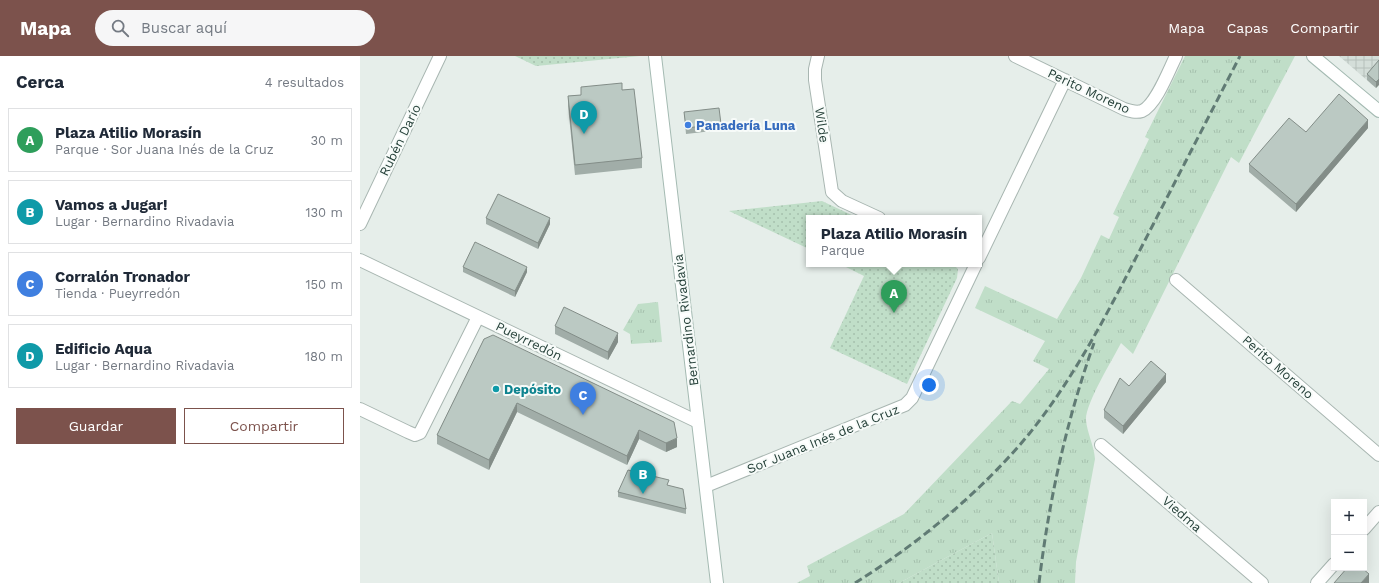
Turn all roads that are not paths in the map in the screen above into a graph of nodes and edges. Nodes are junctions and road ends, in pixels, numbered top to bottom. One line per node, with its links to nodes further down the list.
1 (440, 56): 10 (street, Rubén Darío)
2 (655, 56): 17 (street, Bernardino Rivadavia)
3 (818, 56): 9 (street, Wilde)
4 (1015, 56): 7 (street, Perito Moreno)
5 (1176, 56): 7 (street, Perito Moreno)
6 (1313, 56): 8 (street)
7 (1065, 80): 11 (street)
8 (1379, 111)
9 (872, 215)
10 (360, 224)
11 (982, 252)
12 (360, 260): 15 (street, Pueyrredón)
13 (975, 267): 20 (street, Sor Juana Inés de la Cruz)
14 (1176, 280): 19 (street, Perito Moreno)
15 (478, 317): 16 (street); 17 (street, Pueyrredón)
16 (360, 409)
17 (698, 422): 20 (street, Bernardino Rivadavia)
18 (1101, 445): 25 (street, Viedma)
19 (1379, 455)
20 (706, 486): 24 (street, Bernardino Rivadavia)
21 (1379, 512): 22 (street)
22 (1367, 526)
23 (1331, 567): 26 (street)
24 (717, 583)
25 (1262, 583)
26 (1317, 583)

